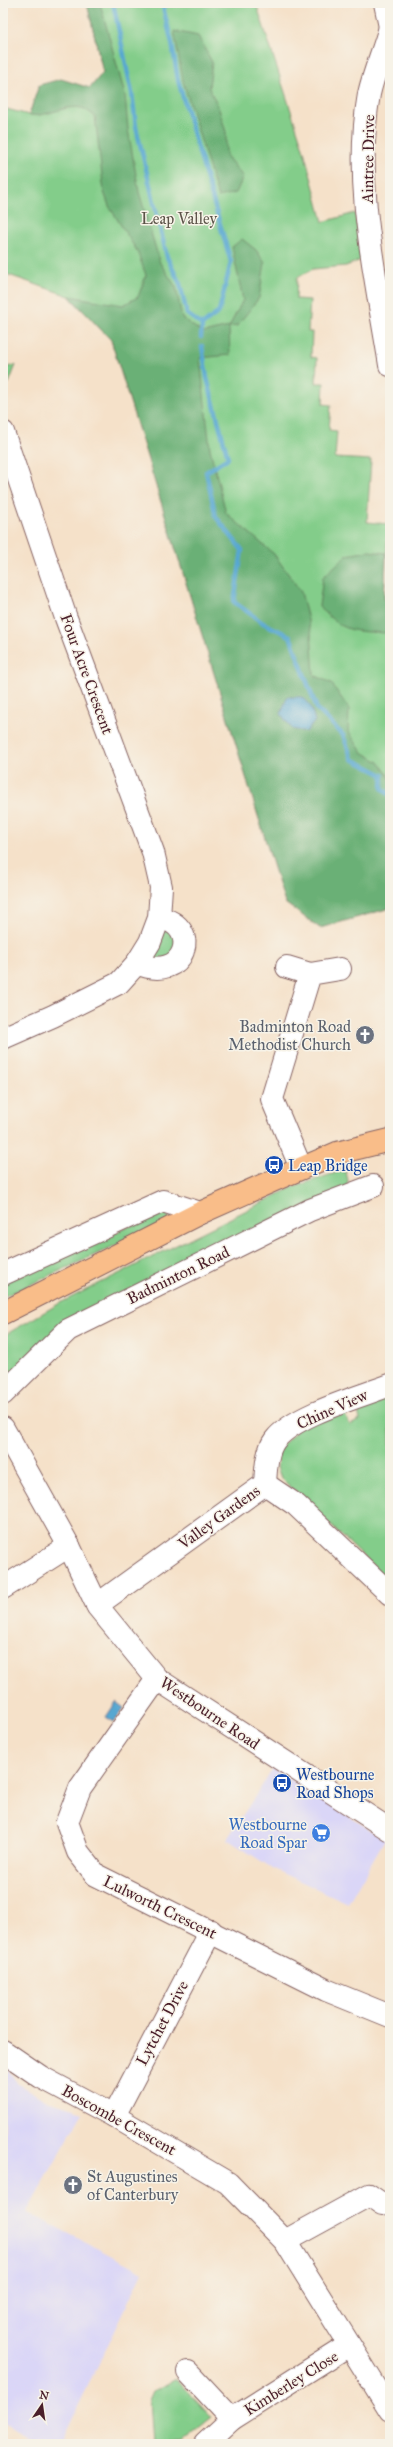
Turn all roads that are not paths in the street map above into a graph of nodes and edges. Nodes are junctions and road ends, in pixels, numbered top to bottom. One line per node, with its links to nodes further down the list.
1 (385, 3): 2 (street, Aintree Drive)
2 (390, 27): 3 (street, Aintree Drive)
3 (381, 258): 4 (street, Aintree Drive)
4 (390, 365)
5 (3, 432): 6 (street, Four Acre Crescent)
6 (159, 918): 7 (street, Four Acre Crescent); 7 (street)
7 (137, 964): 11 (street, Four Acre Crescent)
8 (287, 966): 10 (street)
9 (340, 969): 10 (street)
10 (310, 974): 13 (street)
11 (3, 1038)
12 (390, 1140): 13 (main road)
13 (301, 1168): 15 (main road)
14 (373, 1186): 19 (street, Badminton Road)
15 (200, 1213): 16 (street); 17 (main road)
16 (3, 1274)
17 (3, 1313)
18 (390, 1385): 21 (street, Chine View)
19 (3, 1394)
20 (3, 1428): 22 (street, Westbourne Road)
21 (265, 1484): 24 (street, Valley Gardens); 25 (street, Valley Gardens)
22 (69, 1546): 23 (street); 25 (street, Westbourne Road)
23 (3, 1588)
24 (390, 1594)
25 (97, 1605): 26 (street, Westbourne Road)
26 (157, 1679): 27 (street, Westbourne Road); 28 (street, Lulworth Crescent)
27 (390, 1830)
28 (211, 1931): 29 (street, Lulworth Crescent); 31 (street, Lytchet Drive)
29 (390, 2016)
30 (3, 2051): 31 (street, Boscombe Crescent)
31 (114, 2116): 33 (street, Boscombe Crescent)
32 (382, 2204): 33 (street)
33 (285, 2241): 34 (street, Boscombe Crescent)
34 (349, 2346): 36 (street, Boscombe Crescent); 37 (street, Kimberley Close)
35 (188, 2372): 37 (street, Kimberley Close)
36 (390, 2410)
37 (232, 2420): 38 (street, Kimberley Close)
38 (205, 2444)

